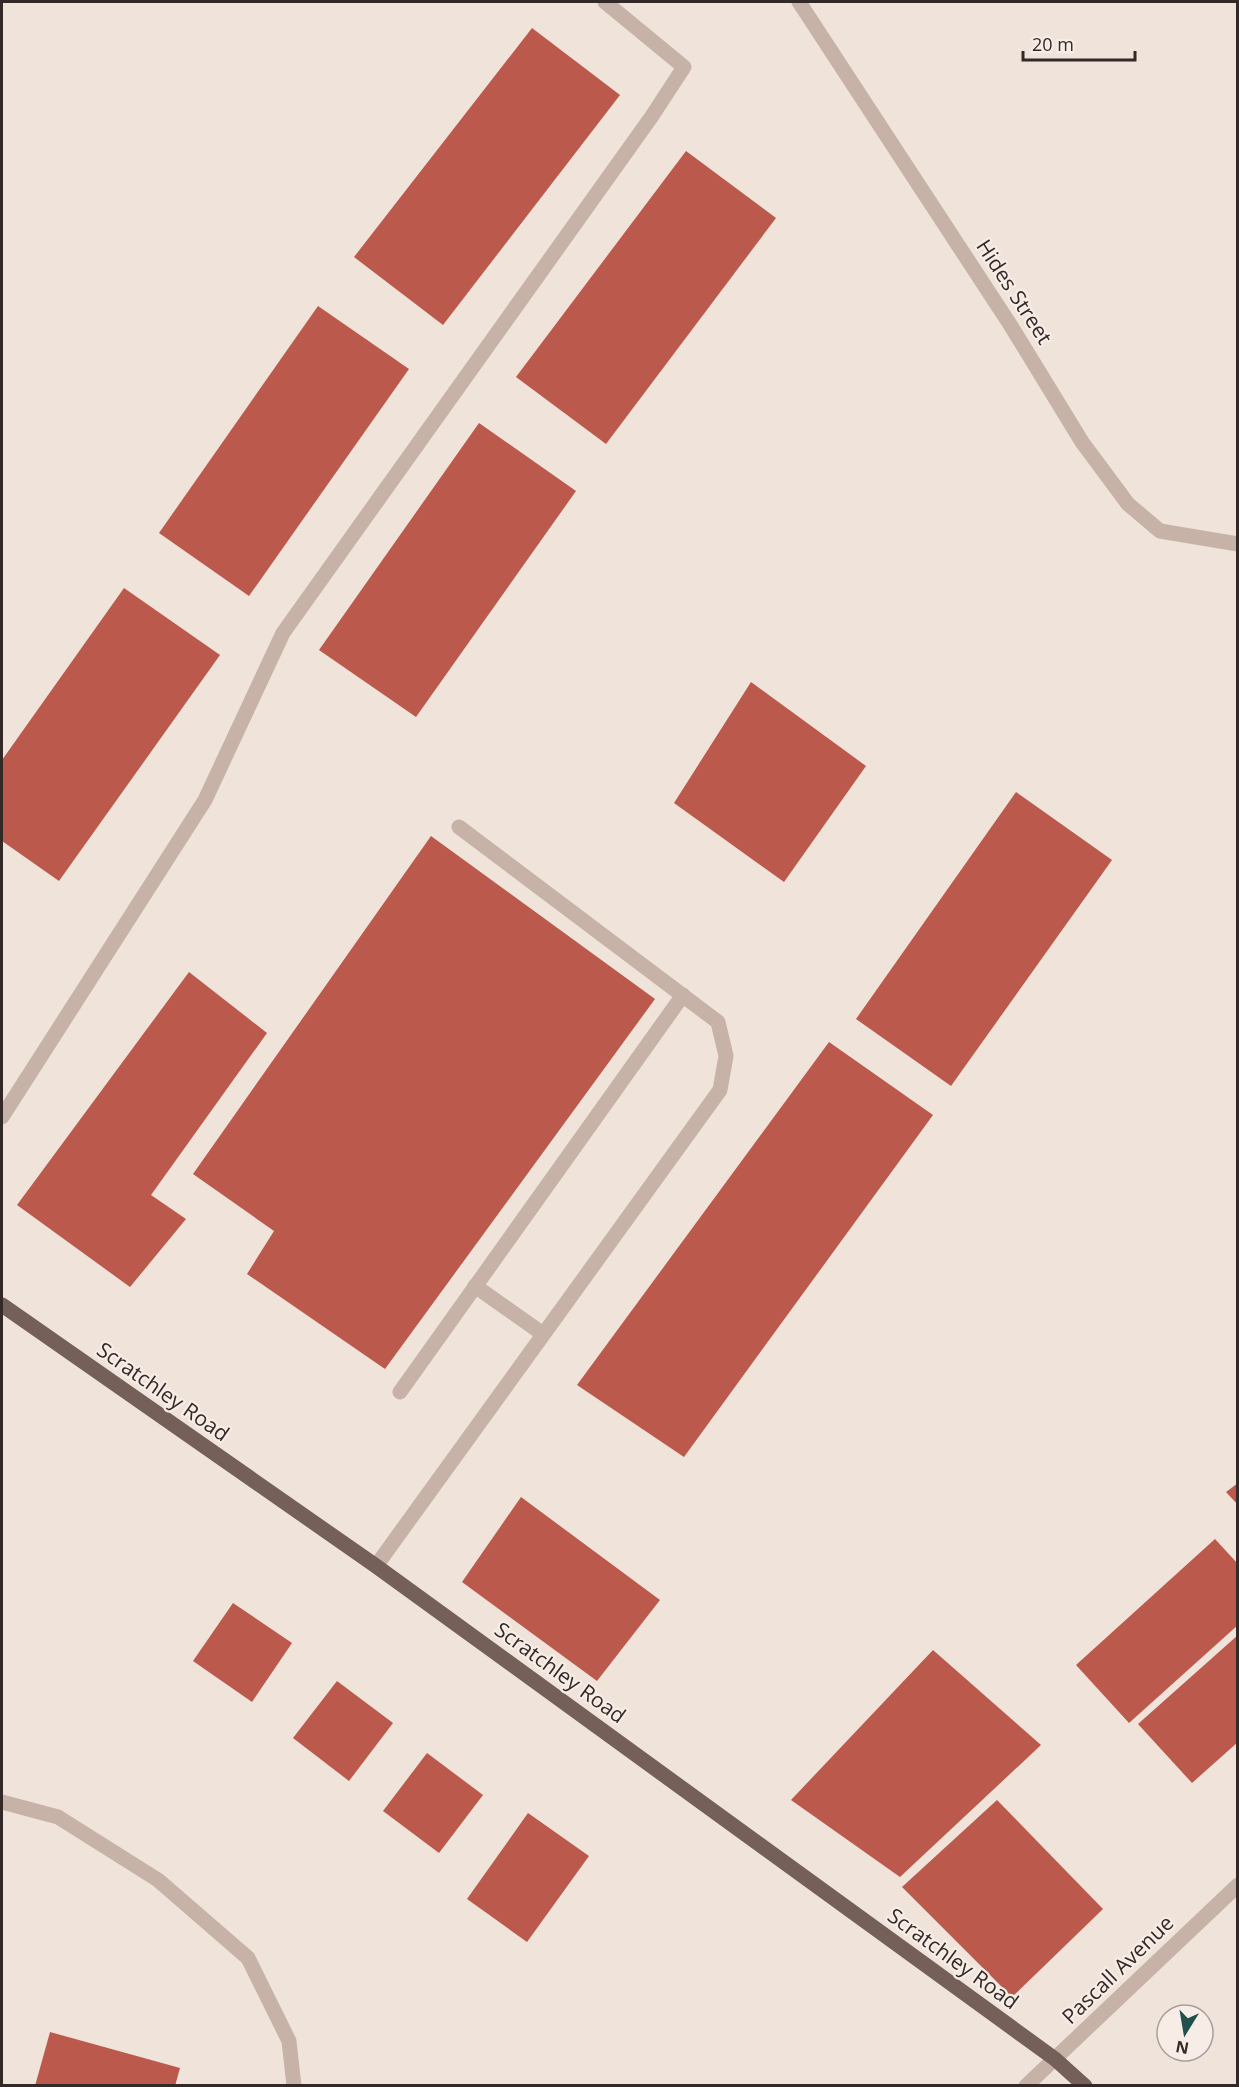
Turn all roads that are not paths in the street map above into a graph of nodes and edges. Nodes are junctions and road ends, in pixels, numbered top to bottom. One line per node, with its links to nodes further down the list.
1 (605, 2): 6 (street)
2 (799, 2): 3 (street, Hides Street)
3 (1238, 544)
4 (459, 827): 5 (street)
5 (683, 995): 7 (street); 9 (street)
6 (2, 1117)
7 (475, 1286): 9 (street); 10 (street)
8 (3, 1309): 11 (main road, Scratchley Road)
9 (543, 1334): 11 (street)
10 (400, 1392)
11 (376, 1566): 14 (main road, Scratchley Road)
12 (2, 1802): 15 (street)
13 (1238, 1885): 14 (street, Pascall Avenue)
14 (1055, 2059): 16 (street, Pascall Avenue); 17 (main road, Scratchley Road)
15 (294, 2085)
16 (1026, 2085)
17 (1085, 2085)

